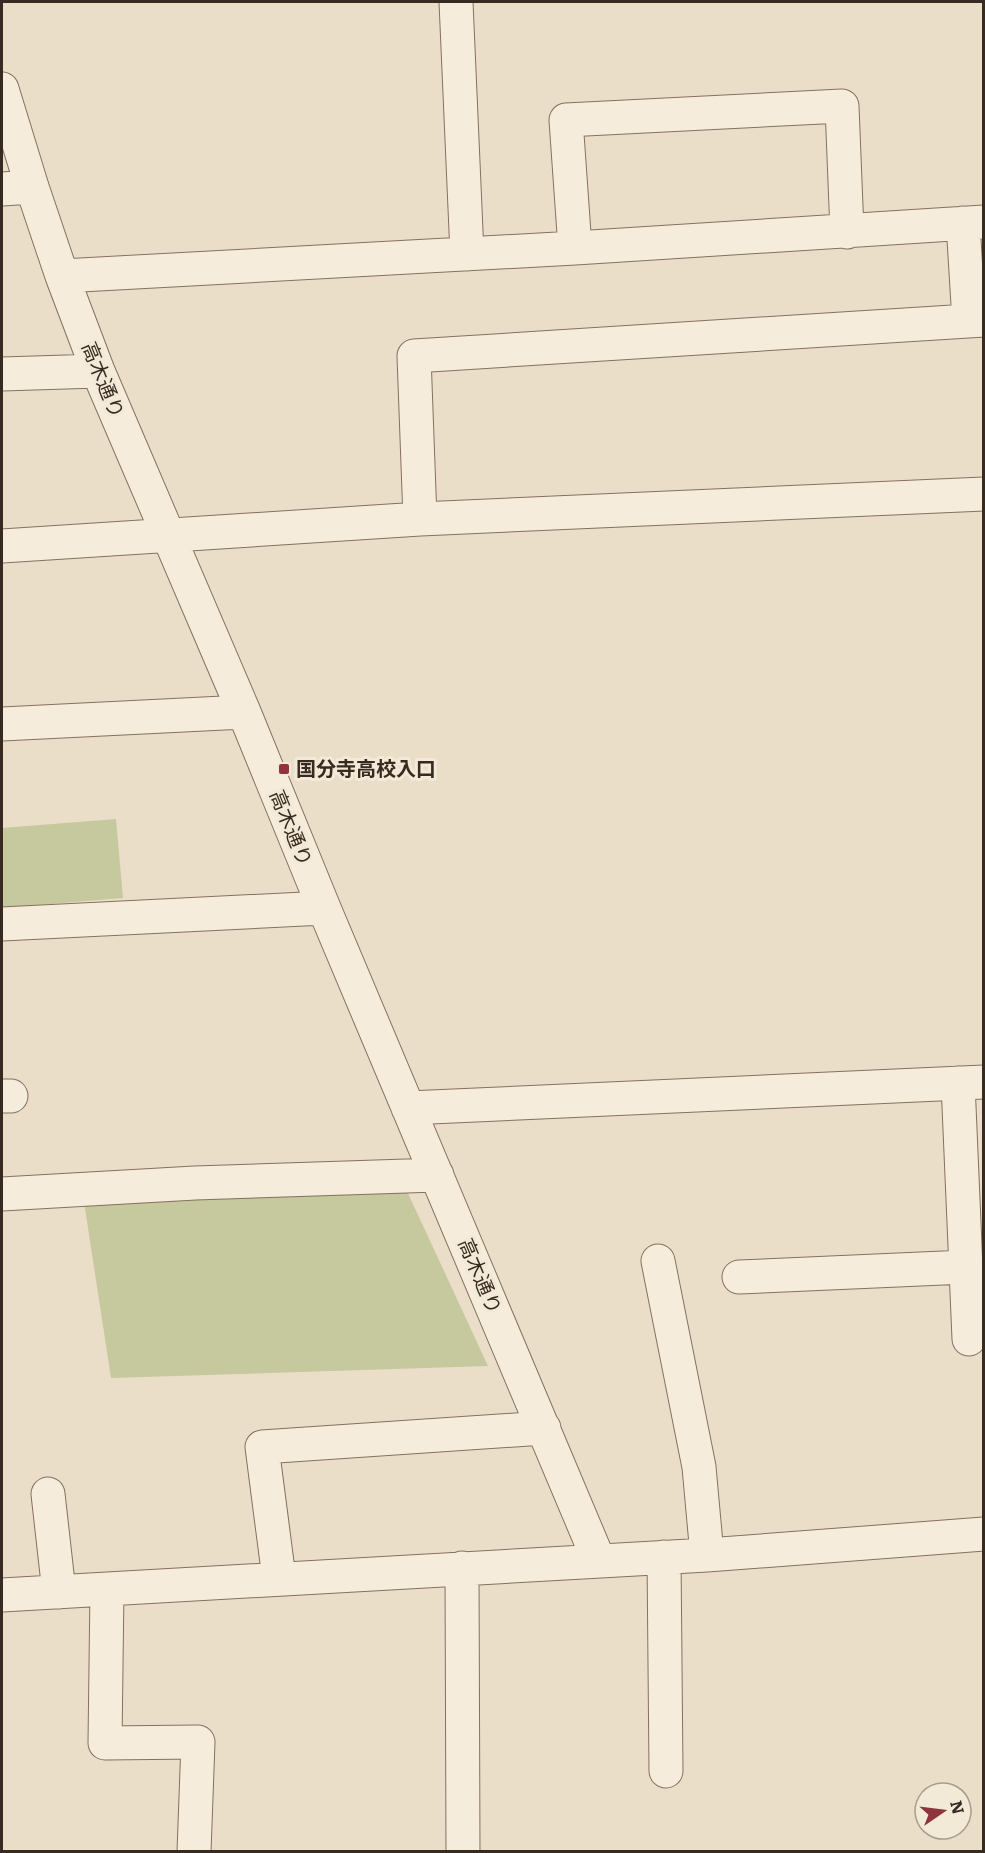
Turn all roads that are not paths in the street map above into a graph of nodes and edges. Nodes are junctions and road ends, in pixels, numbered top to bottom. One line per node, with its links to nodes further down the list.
1 (456, 2): 7 (street)
2 (2, 89): 3 (street, 高木通り)
3 (17, 188): 8 (street, 高木通り)
4 (973, 222): 5 (street); 9 (street)
5 (847, 232): 6 (street); 6 (street)
6 (575, 248): 7 (street)
7 (467, 254): 8 (street)
8 (62, 276): 10 (street, 高木通り)
9 (976, 320): 13 (street)
10 (98, 371): 11 (street); 14 (street, 高木通り)
11 (2, 374)
12 (984, 494): 13 (street)
13 (420, 519): 14 (street)
14 (170, 536): 15 (street); 16 (street, 高木通り)
15 (2, 546)
16 (244, 712): 17 (street); 18 (street, 高木通り)
17 (2, 724)
18 (324, 908): 19 (street); 21 (street, 高木通り)
19 (2, 924)
20 (971, 1083): 21 (street); 25 (street)
21 (408, 1108): 22 (street, 高木通り)
22 (436, 1175): 23 (street); 28 (street, 高木通り)
23 (2, 1194)
24 (658, 1261): 31 (street)
25 (966, 1267): 26 (street); 27 (street)
26 (739, 1276)
27 (969, 1339)
28 (544, 1428): 33 (street, 高木通り); 35 (street)
29 (48, 1494): 37 (street)
30 (984, 1534): 31 (street)
31 (707, 1555): 32 (street)
32 (664, 1557): 33 (street); 39 (street)
33 (599, 1561): 34 (street)
34 (462, 1568): 35 (street); 41 (street)
35 (279, 1578): 36 (street)
36 (107, 1589): 37 (street); 40 (street)
37 (59, 1592): 38 (street)
38 (2, 1595)
39 (666, 1771)
40 (194, 1851)
41 (463, 1851)

